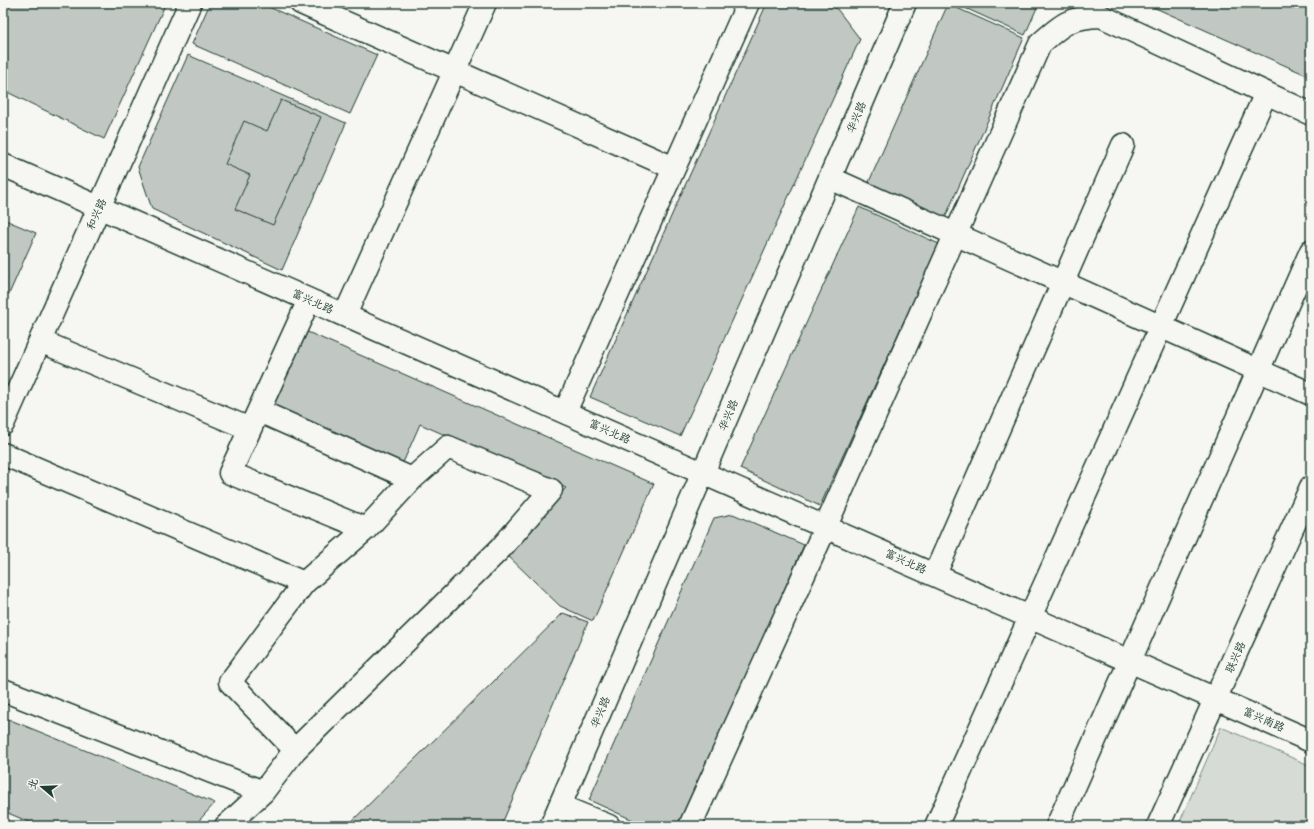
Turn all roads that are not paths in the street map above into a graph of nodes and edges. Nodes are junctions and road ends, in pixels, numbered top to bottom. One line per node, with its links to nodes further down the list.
1 (190, 3): 13 (street, 和兴路)
2 (301, 3): 6 (street)
3 (485, 3): 6 (street)
4 (748, 3): 11 (street)
5 (905, 3): 12 (street, 华兴路)
6 (454, 71): 11 (street); 18 (street)
7 (1266, 93): 8 (street); 14 (street); 19 (street)
8 (1311, 114)
9 (1123, 145): 16 (street)
10 (3, 165): 13 (street, 富兴北路)
11 (674, 168): 23 (street)
12 (830, 178): 14 (street); 27 (street, 华兴路)
13 (98, 207): 17 (street, 富兴北路); 20 (street, 和兴路)
14 (956, 234): 16 (street); 30 (street)
15 (1311, 251): 21 (street)
16 (1062, 282): 19 (street); 32 (street)
17 (309, 300): 18 (street, 富兴北路); 24 (street)
18 (345, 315): 23 (street, 富兴北路)
19 (1161, 326): 21 (street); 34 (street)
20 (40, 341): 24 (street); 25 (street, 和兴路)
21 (1258, 370): 22 (street); 35 (street)
22 (1311, 394)
23 (565, 412): 27 (street, 富兴北路)
24 (255, 420): 28 (street); 31 (street)
25 (3, 424)
26 (3, 454): 33 (street)
27 (703, 472): 30 (street, 富兴北路); 41 (street, 华兴路)
28 (412, 479): 31 (street); 39 (street)
29 (1311, 487): 37 (street, 联兴路)
30 (826, 526): 32 (street, 富兴北路); 45 (street)
31 (366, 528): 33 (street)
32 (935, 574): 34 (street, 富兴北路)
33 (304, 582): 39 (street)
34 (1031, 616): 35 (street, 富兴北路); 46 (street)
35 (1130, 660): 37 (street, 富兴北路); 47 (street)
36 (3, 690): 40 (street)
37 (1217, 698): 38 (street, 富兴南路); 48 (street, 联兴路)
38 (1311, 741)
39 (295, 750): 40 (street)
40 (263, 792): 42 (street)
41 (560, 806): 43 (street, 华兴路); 44 (street)
42 (226, 826)
43 (551, 826)
44 (609, 826)
45 (690, 826)
46 (936, 826)
47 (1057, 826)
48 (1158, 826)

